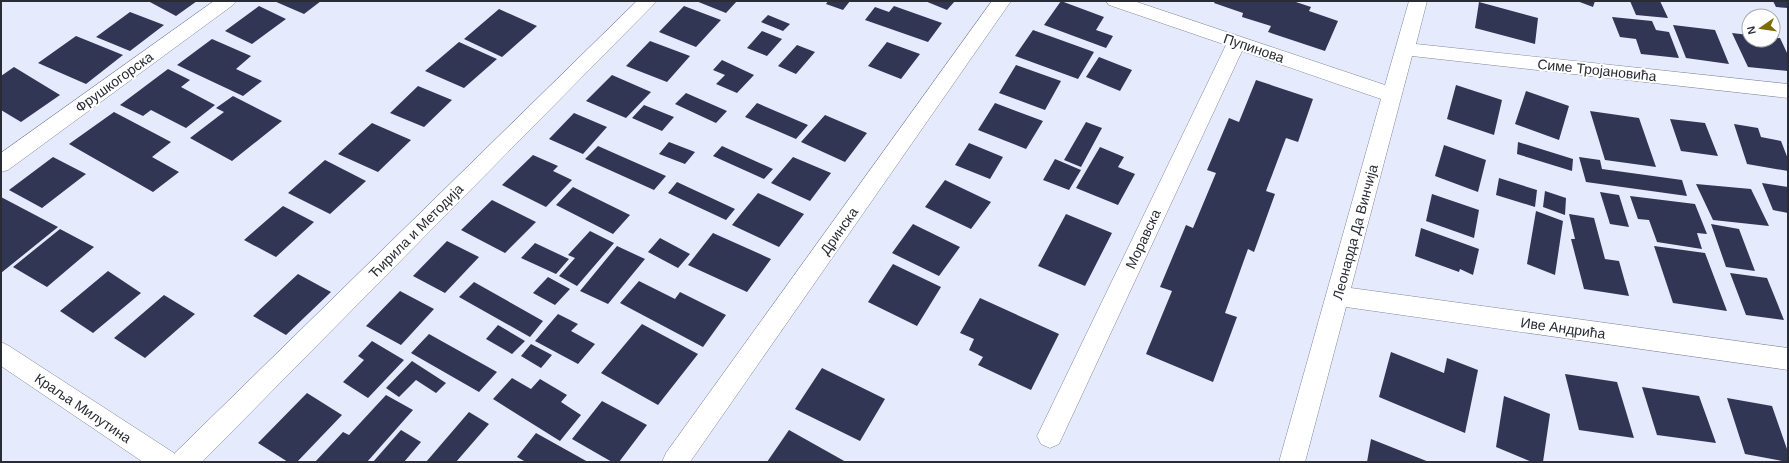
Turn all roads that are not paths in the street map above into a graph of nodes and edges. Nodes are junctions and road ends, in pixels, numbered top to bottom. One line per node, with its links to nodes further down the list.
1 (228, 1): 10 (street, Фрушкогорска)
2 (648, 1): 16 (street, Ћирила и Методија)
3 (1002, 1): 17 (street, Дринска)
4 (1115, 1): 6 (street, Пупинова)
5 (1418, 1): 7 (street, Леонарда Да Винчија)
6 (1236, 42): 9 (street, Пупинова); 14 (street, Моравска)
7 (1405, 49): 8 (street, Симе Тројановића); 9 (street, Леонарда Да Винчија)
8 (1788, 91)
9 (1393, 95): 11 (street, Леонарда Да Винчија)
10 (1, 164)
11 (1338, 296): 13 (street, Иве Андрића); 18 (street, Леонарда Да Винчија)
12 (1, 353): 15 (street, Краља Милутина)
13 (1788, 359)
14 (1050, 436)
15 (166, 462)
16 (184, 462)
17 (675, 462)
18 (1292, 462)

